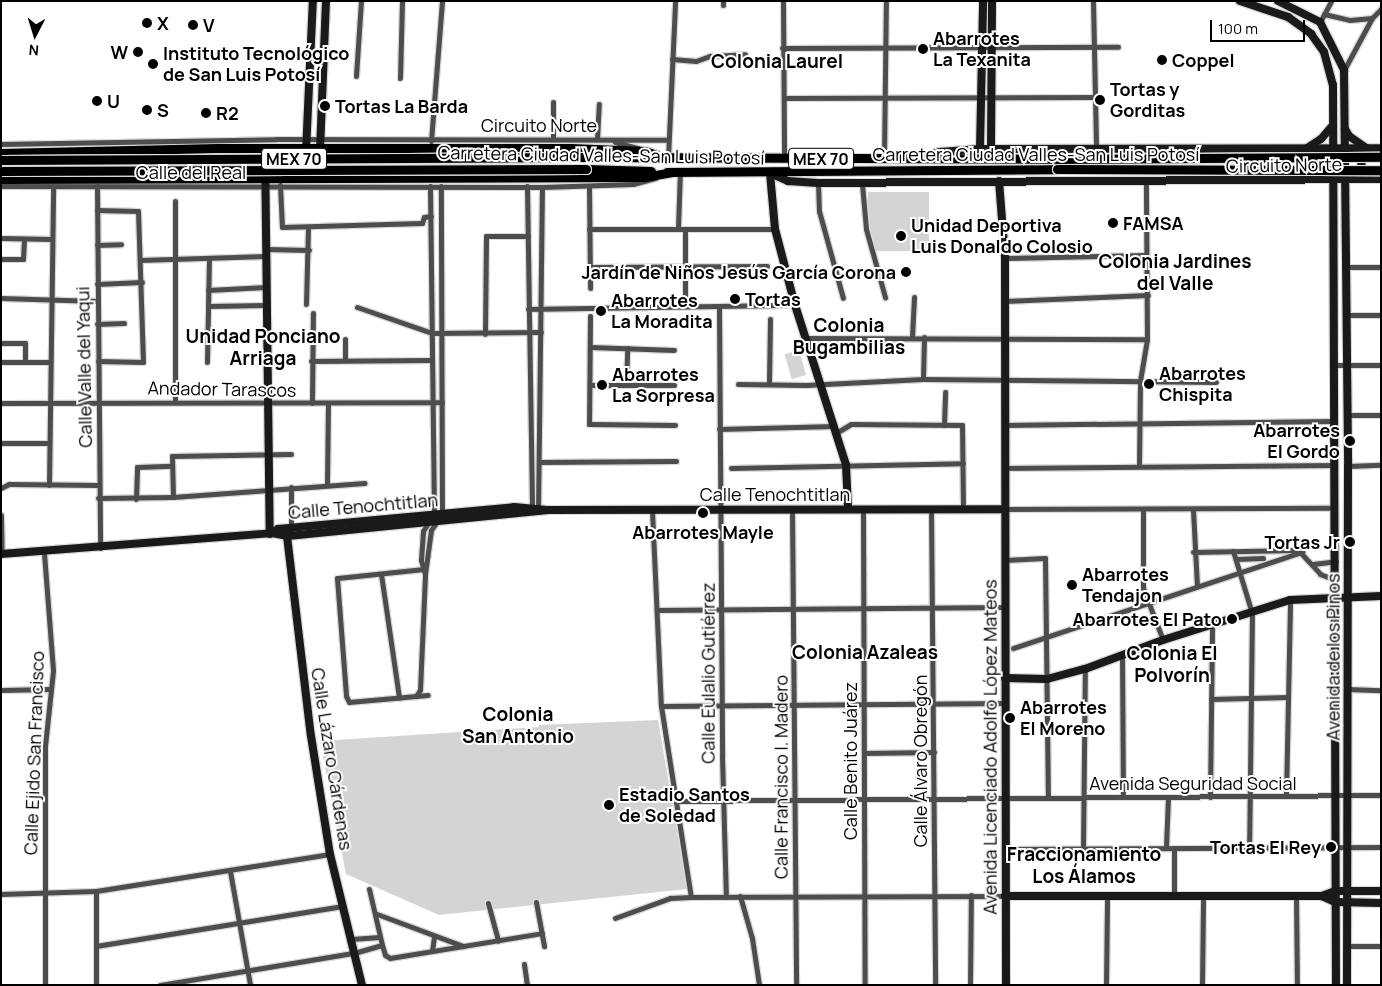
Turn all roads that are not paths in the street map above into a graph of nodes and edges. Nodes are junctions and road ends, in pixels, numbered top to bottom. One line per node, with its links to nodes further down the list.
1 (314, 1): 45 (street)
2 (326, 1): 46 (street)
3 (361, 1): 29 (street)
4 (402, 1): 30 (street)
5 (442, 1): 44 (street)
6 (675, 1): 26 (street)
7 (784, 1): 23 (street)
8 (886, 1): 20 (street)
9 (983, 1): 18 (street)
10 (992, 1): 19 (street)
11 (1093, 1): 21 (street)
12 (1240, 1): 27 (street)
13 (1278, 1): 16 (street)
14 (1332, 1): 16 (street)
15 (1381, 9): 17 (street)
16 (1322, 18): 17 (street); 25 (street)
17 (1372, 18): 28 (street)
18 (982, 46): 19 (street); 20 (street); 32 (street)
19 (992, 46): 21 (street); 33 (street)
20 (886, 47): 23 (street); 31 (street)
21 (1094, 47): 22 (street); 34 (street)
22 (1118, 47)
23 (782, 48): 35 (street)
24 (745, 54): 26 (street)
25 (1338, 57): 27 (street); 28 (street)
26 (672, 59): 43 (street)
27 (1328, 60): 38 (street, Avenida de los Pinos)
28 (1344, 70): 39 (street, Avenida de los Pinos)
29 (356, 76)
30 (400, 78)
31 (885, 97): 32 (street); 35 (street); 65 (street)
32 (981, 97): 33 (street); 57 (street)
33 (992, 97): 34 (street); 58 (street)
34 (1095, 97): 59 (street)
35 (784, 98): 63 (street)
36 (552, 102): 40 (street)
37 (600, 104): 41 (street)
38 (1333, 125): 52 (street); 53 (street, Avenida de los Pinos)
39 (1344, 127): 54 (street, Avenida de los Pinos); 55 (street)
40 (553, 139): 41 (street, Circuito Norte); 44 (street, Circuito Norte)
41 (597, 139): 42 (street, Circuito Norte)
42 (605, 140): 43 (street, Circuito Norte); 60 (street)
43 (668, 140): 64 (street)
44 (431, 141): 46 (street, Circuito Norte)
45 (306, 143): 46 (main road); 48 (main road); 81 (street)
46 (319, 143): 50 (main road); 82 (street)
47 (1, 144): 49 (street)
48 (265, 144): 49 (street); 51 (main road); 80 (street)
49 (116, 146): 51 (main road); 61 (main road)
50 (343, 147): 60 (main road); 72 (main road)
51 (217, 148): 73 (main road)
52 (1307, 148): 53 (street, Circuito Norte); 59 (street, Circuito Norte); 77 (street)
53 (1333, 148): 54 (street, Circuito Norte); 78 (street, Avenida de los Pinos)
54 (1345, 148): 55 (street, Circuito Norte); 79 (street, Avenida de los Pinos)
55 (1366, 148): 56 (street, Circuito Norte); 75 (street)
56 (1381, 148)
57 (980, 149): 58 (street, Circuito Norte); 66 (street, Circuito Norte)
58 (991, 149): 59 (street, Circuito Norte)
59 (1096, 150)
60 (645, 151): 64 (main road)
61 (1, 153)
62 (1381, 157): 66 (main road, MEX 70, bridge)
63 (784, 158): 64 (main road, MEX 70); 65 (main road, MEX 70)
64 (668, 159): 67 (main road, MEX 70, bridge)
65 (884, 159): 66 (main road, MEX 70)
66 (915, 159)
67 (1, 160)
68 (1381, 170): 71 (main road, Carretera Ciudad Valles-San Luis Potosí / MEX 70, bridge)
69 (1, 171): 70 (main road, Carretera Ciudad Valles-San Luis Potosí / MEX 70, bridge)
70 (671, 173): 71 (main road, Carretera Ciudad Valles-San Luis Potosí / MEX 70); 72 (main road); 94 (street); 100 (street)
71 (770, 173): 85 (street, Circuito Norte); 101 (street)
72 (343, 177): 82 (main road)
73 (220, 178): 74 (main road); 80 (main road)
74 (1, 179)
75 (1364, 179): 76 (street, Circuito Norte); 79 (street, Circuito Norte)
76 (1381, 179)
77 (1309, 180): 78 (street, Circuito Norte); 84 (street, Circuito Norte)
78 (1333, 180): 79 (street, Circuito Norte); 175 (street, Avenida de los Pinos)
79 (1346, 180): 121 (street, Avenida de los Pinos)
80 (265, 181): 81 (main road); 87 (street, Calle del Real); 89 (street, Calle del Real); 111 (street)
81 (305, 181): 82 (main road); 87 (street, Calle del Real)
82 (319, 181): 90 (street)
83 (999, 181): 84 (street, Circuito Norte); 86 (street, Circuito Norte); 114 (street, Avenida Licenciado Adolfo López Mateos)
84 (1146, 181): 112 (street)
85 (818, 184): 86 (street, Circuito Norte); 132 (street)
86 (862, 184): 129 (street)
87 (280, 185): 99 (street)
88 (1, 186): 95 (street, Calle del Real)
89 (97, 186): 95 (street, Calle del Real); 97 (street, Calle Valle del Yaqui)
90 (430, 186): 91 (street); 98 (street)
91 (440, 186): 92 (street); 155 (street)
92 (527, 186): 93 (street); 104 (street)
93 (542, 186): 94 (street); 143 (street)
94 (589, 186): 102 (street)
95 (53, 187): 107 (street)
96 (175, 201): 116 (street)
97 (97, 210): 109 (street, Calle Valle del Yaqui); 117 (street)
98 (431, 216): 99 (street); 153 (street)
99 (308, 227): 110 (street)
100 (678, 228): 102 (street); 103 (street)
101 (775, 228): 103 (street); 139 (street)
102 (589, 229): 119 (street)
103 (685, 229): 120 (street)
104 (528, 236): 144 (street); 156 (street)
105 (1, 238): 106 (street)
106 (24, 238): 107 (street); 115 (street)
107 (52, 239): 134 (street)
108 (121, 244): 109 (street)
109 (97, 245): 124 (street, Calle Valle del Yaqui)
110 (309, 250): 111 (street); 137 (street)
111 (266, 252): 113 (street); 125 (street)
112 (1146, 255): 114 (street); 128 (street)
113 (209, 258): 116 (street); 127 (street)
114 (1005, 258): 136 (street, Avenida Licenciado Adolfo López Mateos)
115 (1, 259)
116 (173, 259): 117 (street); 190 (street)
117 (140, 260): 123 (street)
118 (767, 266): 120 (street)
119 (590, 267): 120 (street); 126 (street)
120 (684, 267): 133 (street)
121 (1345, 267): 122 (street); 148 (street, Avenida de los Pinos)
122 (1381, 267)
123 (142, 282): 124 (street); 169 (street)
124 (97, 284): 135 (street, Calle Valle del Yaqui)
125 (266, 286): 127 (street); 138 (street)
126 (590, 288)
127 (208, 290): 140 (street)
128 (1148, 295): 136 (street); 162 (street)
129 (885, 297)
130 (914, 297): 157 (street)
131 (1, 298): 134 (street)
132 (843, 298)
133 (685, 299)
134 (51, 300): 135 (street); 173 (street)
135 (97, 301): 151 (street, Calle Valle del Yaqui)
136 (1005, 301): 160 (street, Avenida Licenciado Adolfo López Mateos)
137 (306, 304)
138 (266, 305): 140 (street); 195 (street)
139 (795, 305): 141 (street); 159 (street)
140 (208, 306): 174 (street)
141 (719, 306): 143 (street); 207 (street, Calle Eulalio Gutiérrez)
142 (356, 307): 153 (street)
143 (541, 308): 144 (street); 152 (street)
144 (528, 309): 154 (street)
145 (313, 314): 170 (street)
146 (1381, 315): 148 (street)
147 (590, 316): 164 (street)
148 (1345, 316): 176 (street, Avenida de los Pinos)
149 (770, 319): 182 (street)
150 (124, 323): 151 (street)
151 (97, 324): 169 (street, Calle Valle del Yaqui)
152 (541, 332): 154 (street); 199 (street)
153 (432, 333): 155 (street); 168 (street)
154 (527, 333): 156 (street); 198 (street)
155 (442, 334): 156 (street); 192 (street)
156 (485, 334)
157 (912, 337): 158 (street); 159 (street)
158 (924, 337): 160 (street); 178 (street)
159 (806, 338): 184 (street)
160 (1005, 338): 162 (street); 179 (street, Avenida Licenciado Adolfo López Mateos)
161 (345, 339): 167 (street)
162 (1147, 340): 180 (street)
163 (1, 343): 172 (street)
164 (590, 347): 165 (street); 185 (street)
165 (627, 348): 166 (street); 186 (street)
166 (674, 350)
167 (345, 360): 168 (street); 170 (street)
168 (432, 360): 191 (street)
169 (98, 361): 189 (street, Calle Valle del Yaqui)
170 (311, 361): 196 (street)
171 (1, 362): 172 (street)
172 (25, 362): 173 (street)
173 (50, 362): 194 (street)
174 (208, 362)
175 (1333, 365): 176 (street); 202 (street, Avenida de los Pinos)
176 (1347, 365): 177 (street); 200 (street, Avenida de los Pinos)
177 (1381, 366)
178 (923, 379): 179 (street); 184 (street)
179 (1003, 380): 180 (street); 206 (street, Avenida Licenciado Adolfo López Mateos)
180 (1140, 381): 181 (street); 203 (street)
181 (1216, 382)
182 (769, 383): 183 (street); 184 (street)
183 (738, 384)
184 (822, 384): 208 (street)
185 (590, 385): 186 (street); 204 (street)
186 (626, 385): 187 (street)
187 (674, 385)
188 (945, 392): 205 (street)
189 (99, 401): 190 (street, Andador Tarascos); 194 (street, Andador Tarascos); 226 (street, Calle Valle del Yaqui)
190 (174, 402): 195 (street, Andador Tarascos)
191 (433, 402): 192 (street, Andador Tarascos); 197 (street, Andador Tarascos); 246 (street)
192 (442, 402): 246 (street)
193 (1, 403): 194 (street, Andador Tarascos)
194 (50, 403): 209 (street)
195 (267, 403): 196 (street, Andador Tarascos); 211 (street)
196 (312, 403): 197 (street, Andador Tarascos)
197 (328, 403): 227 (street)
198 (529, 411): 199 (street); 242 (street)
199 (539, 411): 214 (street)
200 (1347, 415): 201 (street); 221 (street, Avenida de los Pinos)
201 (1381, 415)
202 (1334, 421): 203 (street); 217 (street, Avenida de los Pinos)
203 (1140, 423): 206 (street); 220 (street)
204 (676, 425)
205 (944, 425): 208 (street); 215 (street)
206 (1004, 425): 223 (street, Avenida Licenciado Adolfo López Mateos)
207 (719, 429): 208 (street); 240 (street, Calle Eulalio Gutiérrez)
208 (835, 429): 216 (street)
209 (50, 442): 210 (street); 225 (street)
210 (1, 443)
211 (268, 454): 212 (street); 219 (street); 230 (street)
212 (291, 454)
213 (676, 461): 214 (street)
214 (539, 462): 242 (street)
215 (963, 462): 216 (street); 238 (street)
216 (846, 465): 222 (street); 235 (street)
217 (1334, 465): 220 (street); 239 (street, Avenida de los Pinos)
218 (1381, 465): 221 (street)
219 (172, 466): 232 (street); 233 (street)
220 (1139, 466): 223 (street)
221 (1348, 466): 271 (street, Avenida de los Pinos)
222 (731, 468)
223 (1004, 468): 241 (street, Avenida Licenciado Adolfo López Mateos)
224 (364, 483): 227 (street)
225 (49, 484): 226 (street); 229 (street)
226 (98, 485): 231 (street, Calle Valle del Yaqui)
227 (328, 485): 228 (street)
228 (291, 487): 230 (street); 250 (street)
229 (1, 488)
230 (268, 490): 233 (street); 252 (street)
231 (98, 498): 232 (street); 254 (street, Calle Valle del Yaqui)
232 (136, 498): 233 (street)
233 (172, 498)
234 (792, 508): 235 (street, Calle Tenochtitlan); 240 (street, Calle Tenochtitlan); 276 (street, Calle Francisco I. Madero)
235 (848, 508): 236 (street, Calle Tenochtitlan)
236 (863, 508): 237 (street, Calle Tenochtitlan); 280 (street, Calle Benito Juárez)
237 (931, 508): 238 (street, Calle Tenochtitlan); 277 (street, Calle Álvaro Obregón)
238 (963, 508): 241 (street, Calle Tenochtitlan)
239 (1334, 508): 244 (street); 264 (street, Avenida de los Pinos)
240 (720, 509): 243 (street, Calle Tenochtitlan); 279 (street, Calle Eulalio Gutiérrez)
241 (1004, 509): 245 (street); 262 (street, Avenida Licenciado Adolfo López Mateos)
242 (535, 510): 243 (street, Calle Tenochtitlan); 246 (street, Calle Tenochtitlan); 248 (street, Calle Tenochtitlan)
243 (652, 510): 281 (street)
244 (1192, 510): 245 (street); 257 (street)
245 (1143, 511): 274 (street)
246 (438, 514): 248 (street); 249 (street); 251 (street, Calle Tenochtitlan)
247 (1, 515): 260 (street)
248 (437, 522): 249 (street, Calle Tenochtitlan); 266 (street)
249 (428, 523): 251 (street, Calle Tenochtitlan); 266 (street)
250 (291, 528): 251 (street, Calle Tenochtitlan); 252 (street, Calle Tenochtitlan); 253 (street)
251 (327, 528): 253 (street, Calle Tenochtitlan)
252 (271, 533): 253 (street, Calle Tenochtitlan); 254 (street, Calle Tenochtitlan)
253 (287, 536): 333 (street, Calle Lázaro Cárdenas)
254 (100, 548): 259 (street, Calle Tenochtitlan)
255 (1233, 550): 256 (street); 257 (street); 261 (street)
256 (1264, 550): 258 (street); 263 (street)
257 (1194, 552): 270 (street)
258 (1302, 552): 263 (street); 265 (street)
259 (44, 553): 260 (street, Calle Tenochtitlan); 291 (street, Calle Ejido San Francisco)
260 (2, 554)
261 (1236, 559): 263 (street); 267 (street)
262 (1005, 560): 278 (street, Avenida Licenciado Adolfo López Mateos); 284 (street)
263 (1264, 561): 267 (street)
264 (1336, 561): 265 (street); 269 (street, Avenida de los Pinos)
265 (1313, 564): 269 (street)
266 (424, 571): 268 (street); 296 (street)
267 (1240, 572): 270 (street); 282 (street)
268 (381, 574): 298 (street); 298 (street)
269 (1336, 580): 273 (street, Avenida de los Pinos)
270 (1197, 586): 274 (street)
271 (1349, 596): 272 (street); 273 (street); 292 (street, Avenida de los Pinos)
272 (1381, 596)
273 (1336, 597): 275 (street); 310 (street, Avenida de los Pinos)
274 (1148, 600): 284 (street); 285 (street)
275 (1290, 600): 282 (street); 297 (street)
276 (794, 606): 279 (street); 280 (street); 304 (street, Calle Francisco I. Madero)
277 (934, 606): 278 (street); 280 (street); 301 (street, Calle Álvaro Obregón)
278 (1006, 607): 289 (street, Avenida Licenciado Adolfo López Mateos)
279 (722, 609): 281 (street); 303 (street, Calle Eulalio Gutiérrez)
280 (864, 609): 305 (street, Calle Benito Juárez)
281 (658, 610): 306 (street)
282 (1252, 613): 283 (street); 299 (street)
283 (1212, 626): 285 (street); 300 (street)
284 (1046, 635): 286 (street); 290 (street)
285 (1163, 640): 287 (street)
286 (1013, 648)
287 (1122, 655): 288 (street); 316 (street)
288 (1085, 670): 290 (street); 315 (street)
289 (1005, 678): 290 (street); 302 (street, Avenida Licenciado Adolfo López Mateos)
290 (1046, 679): 312 (street)
291 (50, 689): 293 (street); 341 (street, Calle Ejido San Francisco)
292 (1347, 689): 294 (street); 311 (street, Avenida de los Pinos)
293 (1, 690)
294 (1381, 690)
295 (428, 695): 296 (street)
296 (416, 696): 298 (street)
297 (1288, 697): 299 (street); 314 (street)
298 (399, 698)
299 (1250, 698): 300 (street); 313 (street)
300 (1211, 699): 318 (street)
301 (934, 702): 302 (street); 305 (street); 307 (street, Calle Álvaro Obregón)
302 (1006, 703): 319 (street, Avenida Licenciado Adolfo López Mateos)
303 (723, 704): 304 (street); 306 (street); 322 (street, Calle Eulalio Gutiérrez)
304 (794, 704): 305 (street); 320 (street, Calle Francisco I. Madero)
305 (864, 704): 308 (street, Calle Benito Juárez)
306 (662, 706): 324 (street)
307 (934, 752): 308 (street); 321 (street, Calle Álvaro Obregón)
308 (864, 753): 323 (street, Calle Benito Juárez)
309 (1381, 794): 311 (street, Avenida Seguridad Social)
310 (1335, 795): 311 (street, Avenida Seguridad Social); 314 (street, Avenida Seguridad Social); 328 (street, Avenida de los Pinos)
311 (1348, 795): 329 (street, Avenida de los Pinos)
312 (1048, 796): 315 (street, Avenida Seguridad Social); 319 (street, Avenida Seguridad Social)
313 (1249, 796): 314 (street, Avenida Seguridad Social); 318 (street, Avenida Seguridad Social); 332 (street)
314 (1286, 796)
315 (1083, 797): 316 (street, Avenida Seguridad Social); 331 (street)
316 (1123, 797): 317 (street, Avenida Seguridad Social)
317 (1168, 797): 318 (street, Avenida Seguridad Social); 325 (street)
318 (1210, 797)
319 (1006, 798): 321 (street, Avenida Seguridad Social); 330 (street, Avenida Licenciado Adolfo López Mateos)
320 (794, 799): 322 (street, Avenida Seguridad Social); 323 (street, Avenida Seguridad Social); 347 (street, Calle Francisco I. Madero)
321 (933, 799): 323 (street, Avenida Seguridad Social); 342 (street, Calle Álvaro Obregón)
322 (725, 800): 324 (street, Avenida Seguridad Social); 351 (street, Calle Eulalio Gutiérrez)
323 (864, 800): 343 (street, Calle Benito Juárez)
324 (675, 801): 350 (street)
325 (1166, 847): 327 (street); 331 (street)
326 (1381, 847): 329 (street)
327 (1174, 848): 332 (street); 353 (street)
328 (1334, 848): 329 (street); 332 (street); 337 (street, Avenida de los Pinos)
329 (1347, 848): 338 (street, Avenida de los Pinos)
330 (1006, 849): 331 (street); 348 (street, Avenida Licenciado Adolfo López Mateos)
331 (1084, 849)
332 (1249, 849)
333 (330, 854): 334 (street); 360 (street, Calle Lázaro Cárdenas)
334 (230, 871): 336 (street); 363 (street)
335 (369, 889): 361 (street)
336 (96, 891): 341 (street); 370 (street)
337 (1335, 891): 338 (street); 349 (street); 356 (street, Avenida de los Pinos)
338 (1347, 891): 339 (street); 357 (street, Avenida de los Pinos)
339 (1381, 891)
340 (1, 894): 341 (street)
341 (44, 894): 379 (street, Calle Ejido San Francisco)
342 (934, 894): 343 (street); 344 (street); 388 (street, Calle Álvaro Obregón)
343 (865, 895): 347 (street); 387 (street, Calle Benito Juárez)
344 (971, 895): 348 (street); 389 (street)
345 (1296, 895): 349 (street); 354 (street); 393 (street)
346 (740, 896): 347 (street); 351 (street); 385 (street)
347 (795, 896): 386 (street, Calle Francisco I. Madero)
348 (1005, 896): 352 (street); 390 (street, Avenida Licenciado Adolfo López Mateos)
349 (1322, 896): 356 (street)
350 (691, 897): 351 (street); 362 (street)
351 (726, 897)
352 (1108, 897): 353 (street); 391 (street)
353 (1174, 897): 354 (street)
354 (1203, 897): 392 (street)
355 (536, 902): 364 (street)
356 (1335, 902): 357 (street); 394 (street, Avenida de los Pinos)
357 (1347, 902): 359 (street); 373 (street, Avenida de los Pinos)
358 (488, 903): 368 (street)
359 (1381, 903)
360 (343, 906): 363 (street); 367 (street, Calle Lázaro Cárdenas)
361 (377, 914): 365 (street); 366 (street)
362 (615, 918)
363 (239, 923): 370 (street); 378 (street)
364 (542, 933): 368 (street); 372 (street)
365 (434, 936): 371 (street); 375 (street)
366 (380, 937): 367 (street); 369 (street)
367 (351, 939): 376 (street, Calle Lázaro Cárdenas)
368 (498, 941): 371 (street)
369 (382, 945): 375 (street); 376 (street)
370 (96, 946): 380 (street)
371 (464, 946): 375 (street)
372 (544, 946)
373 (1347, 946): 374 (street); 395 (street, Avenida de los Pinos)
374 (1381, 946)
375 (432, 952)
376 (354, 953): 378 (street); 383 (street, Calle Lázaro Cárdenas)
377 (524, 964): 384 (street)
378 (248, 970): 381 (street); 382 (street)
379 (44, 985)
380 (96, 985)
381 (160, 985)
382 (250, 985)
383 (362, 985)
384 (527, 985)
385 (759, 985)
386 (796, 985)
387 (865, 985)
388 (935, 985)
389 (970, 985)
390 (1006, 985)
391 (1106, 985)
392 (1202, 985)
393 (1297, 985)
394 (1336, 985)
395 (1347, 985)

